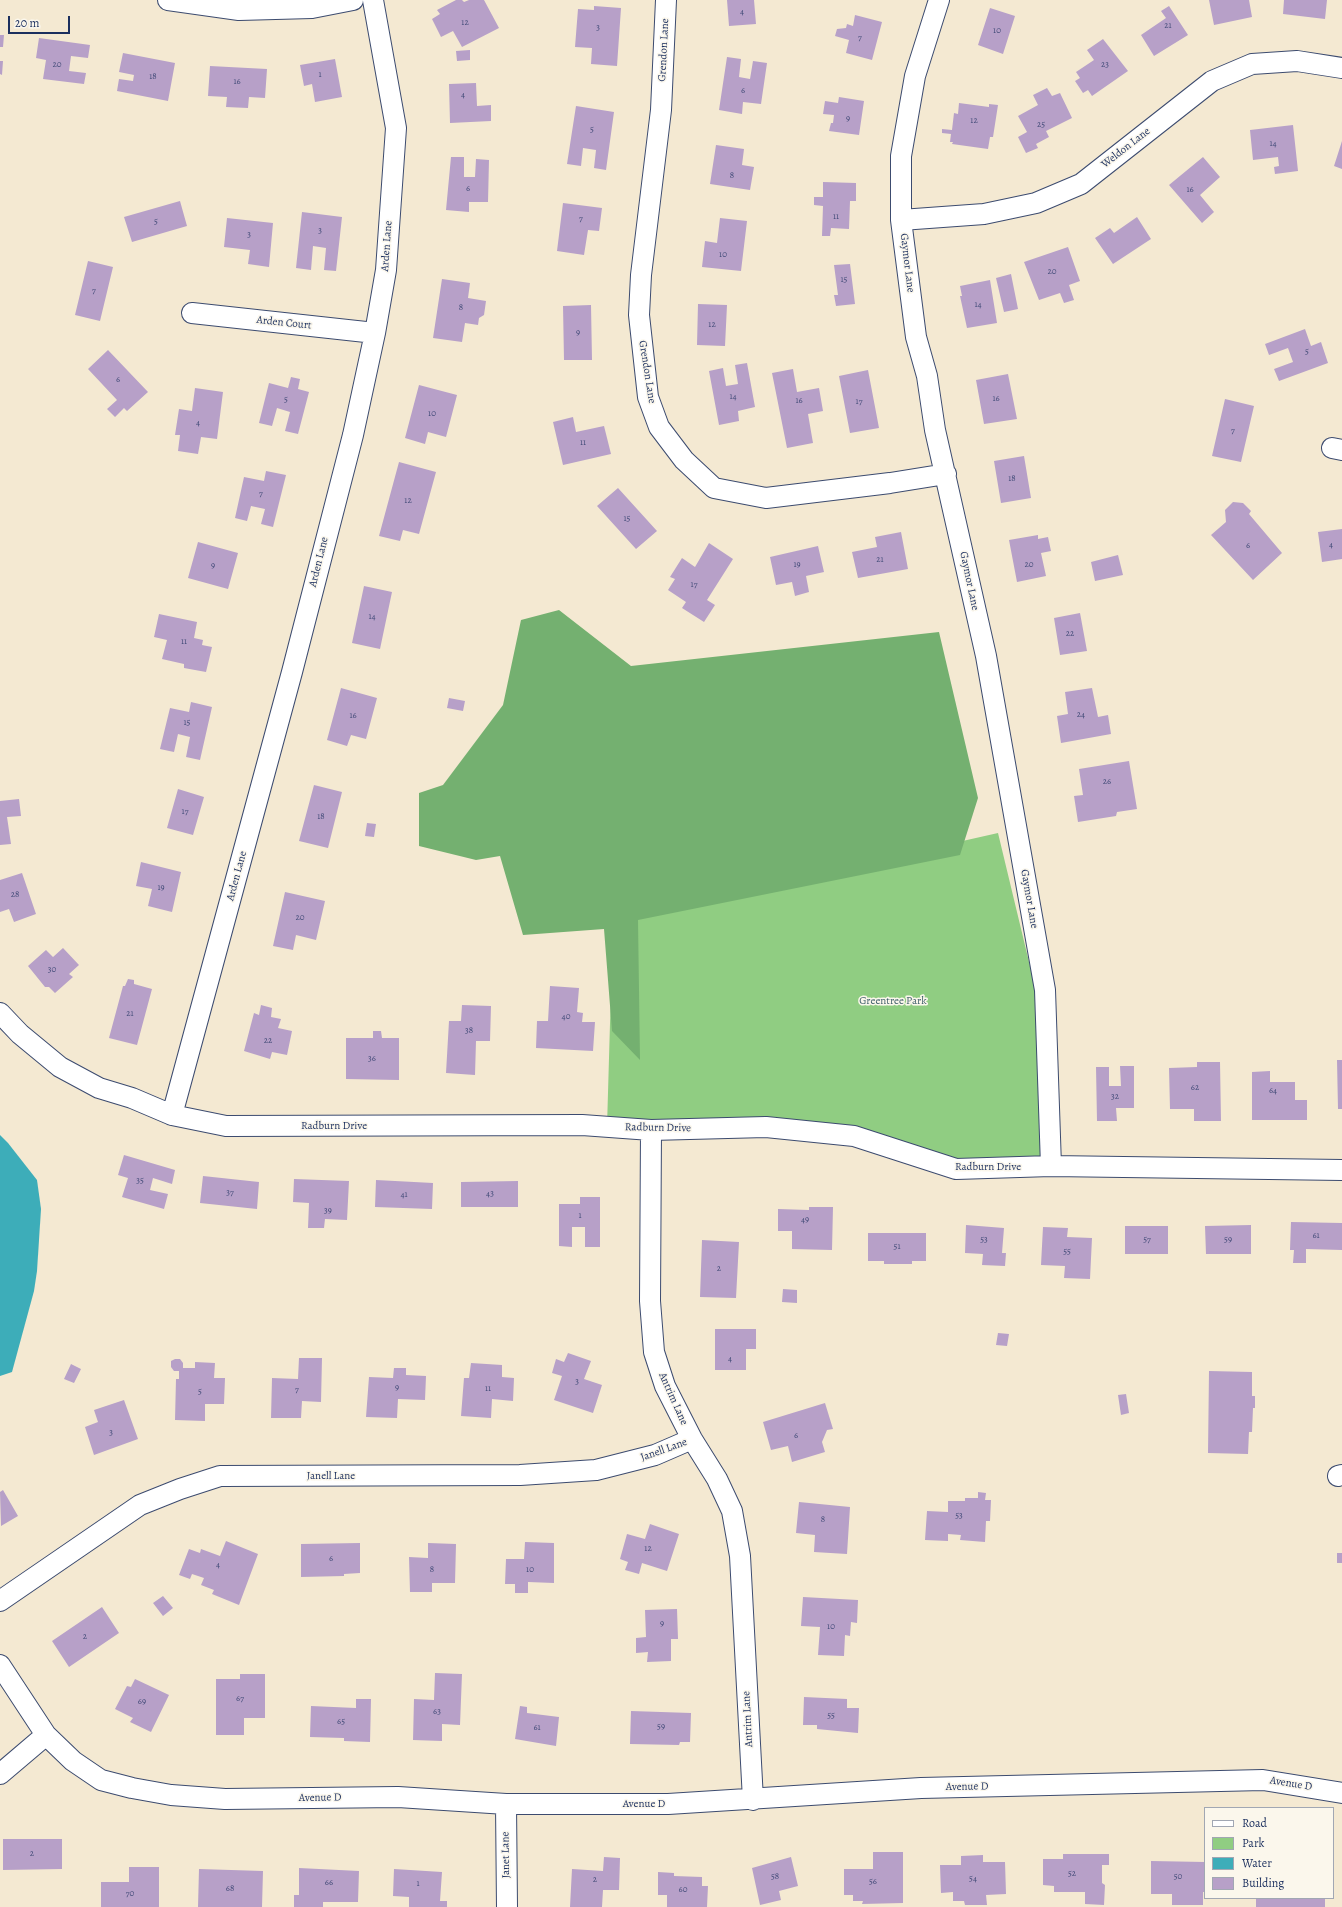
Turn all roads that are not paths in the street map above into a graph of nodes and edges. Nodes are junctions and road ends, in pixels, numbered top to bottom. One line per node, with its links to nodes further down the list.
1 (168, 0): 2 (street)
2 (353, 0)
3 (373, 0): 9 (street, Arden Lane)
4 (666, 0): 10 (street, Grendon Lane)
5 (939, 0): 7 (street, Gaymor Lane)
6 (1342, 68): 7 (street, Weldon Lane)
7 (901, 220): 10 (street, Gaymor Lane)
8 (192, 313): 9 (street, Arden Court)
9 (375, 333): 12 (street, Arden Lane)
10 (946, 474): 14 (street, Gaymor Lane)
11 (0, 1013): 12 (street, Radburn Drive)
12 (172, 1115): 13 (street, Radburn Drive)
13 (651, 1130): 14 (street, Radburn Drive); 16 (street, Antrim Lane)
14 (1051, 1166): 15 (street, Radburn Drive)
15 (1342, 1170)
16 (692, 1439): 17 (street, Janell Lane); 22 (street, Antrim Lane)
17 (0, 1601)
18 (0, 1664): 19 (street, Avenue D)
19 (46, 1735): 20 (street); 23 (street, Avenue D)
20 (0, 1774)
21 (1342, 1793): 22 (street, Avenue D)
22 (753, 1800): 23 (street, Avenue D)
23 (506, 1804): 24 (street, Janet Lane)
24 (507, 1907)

